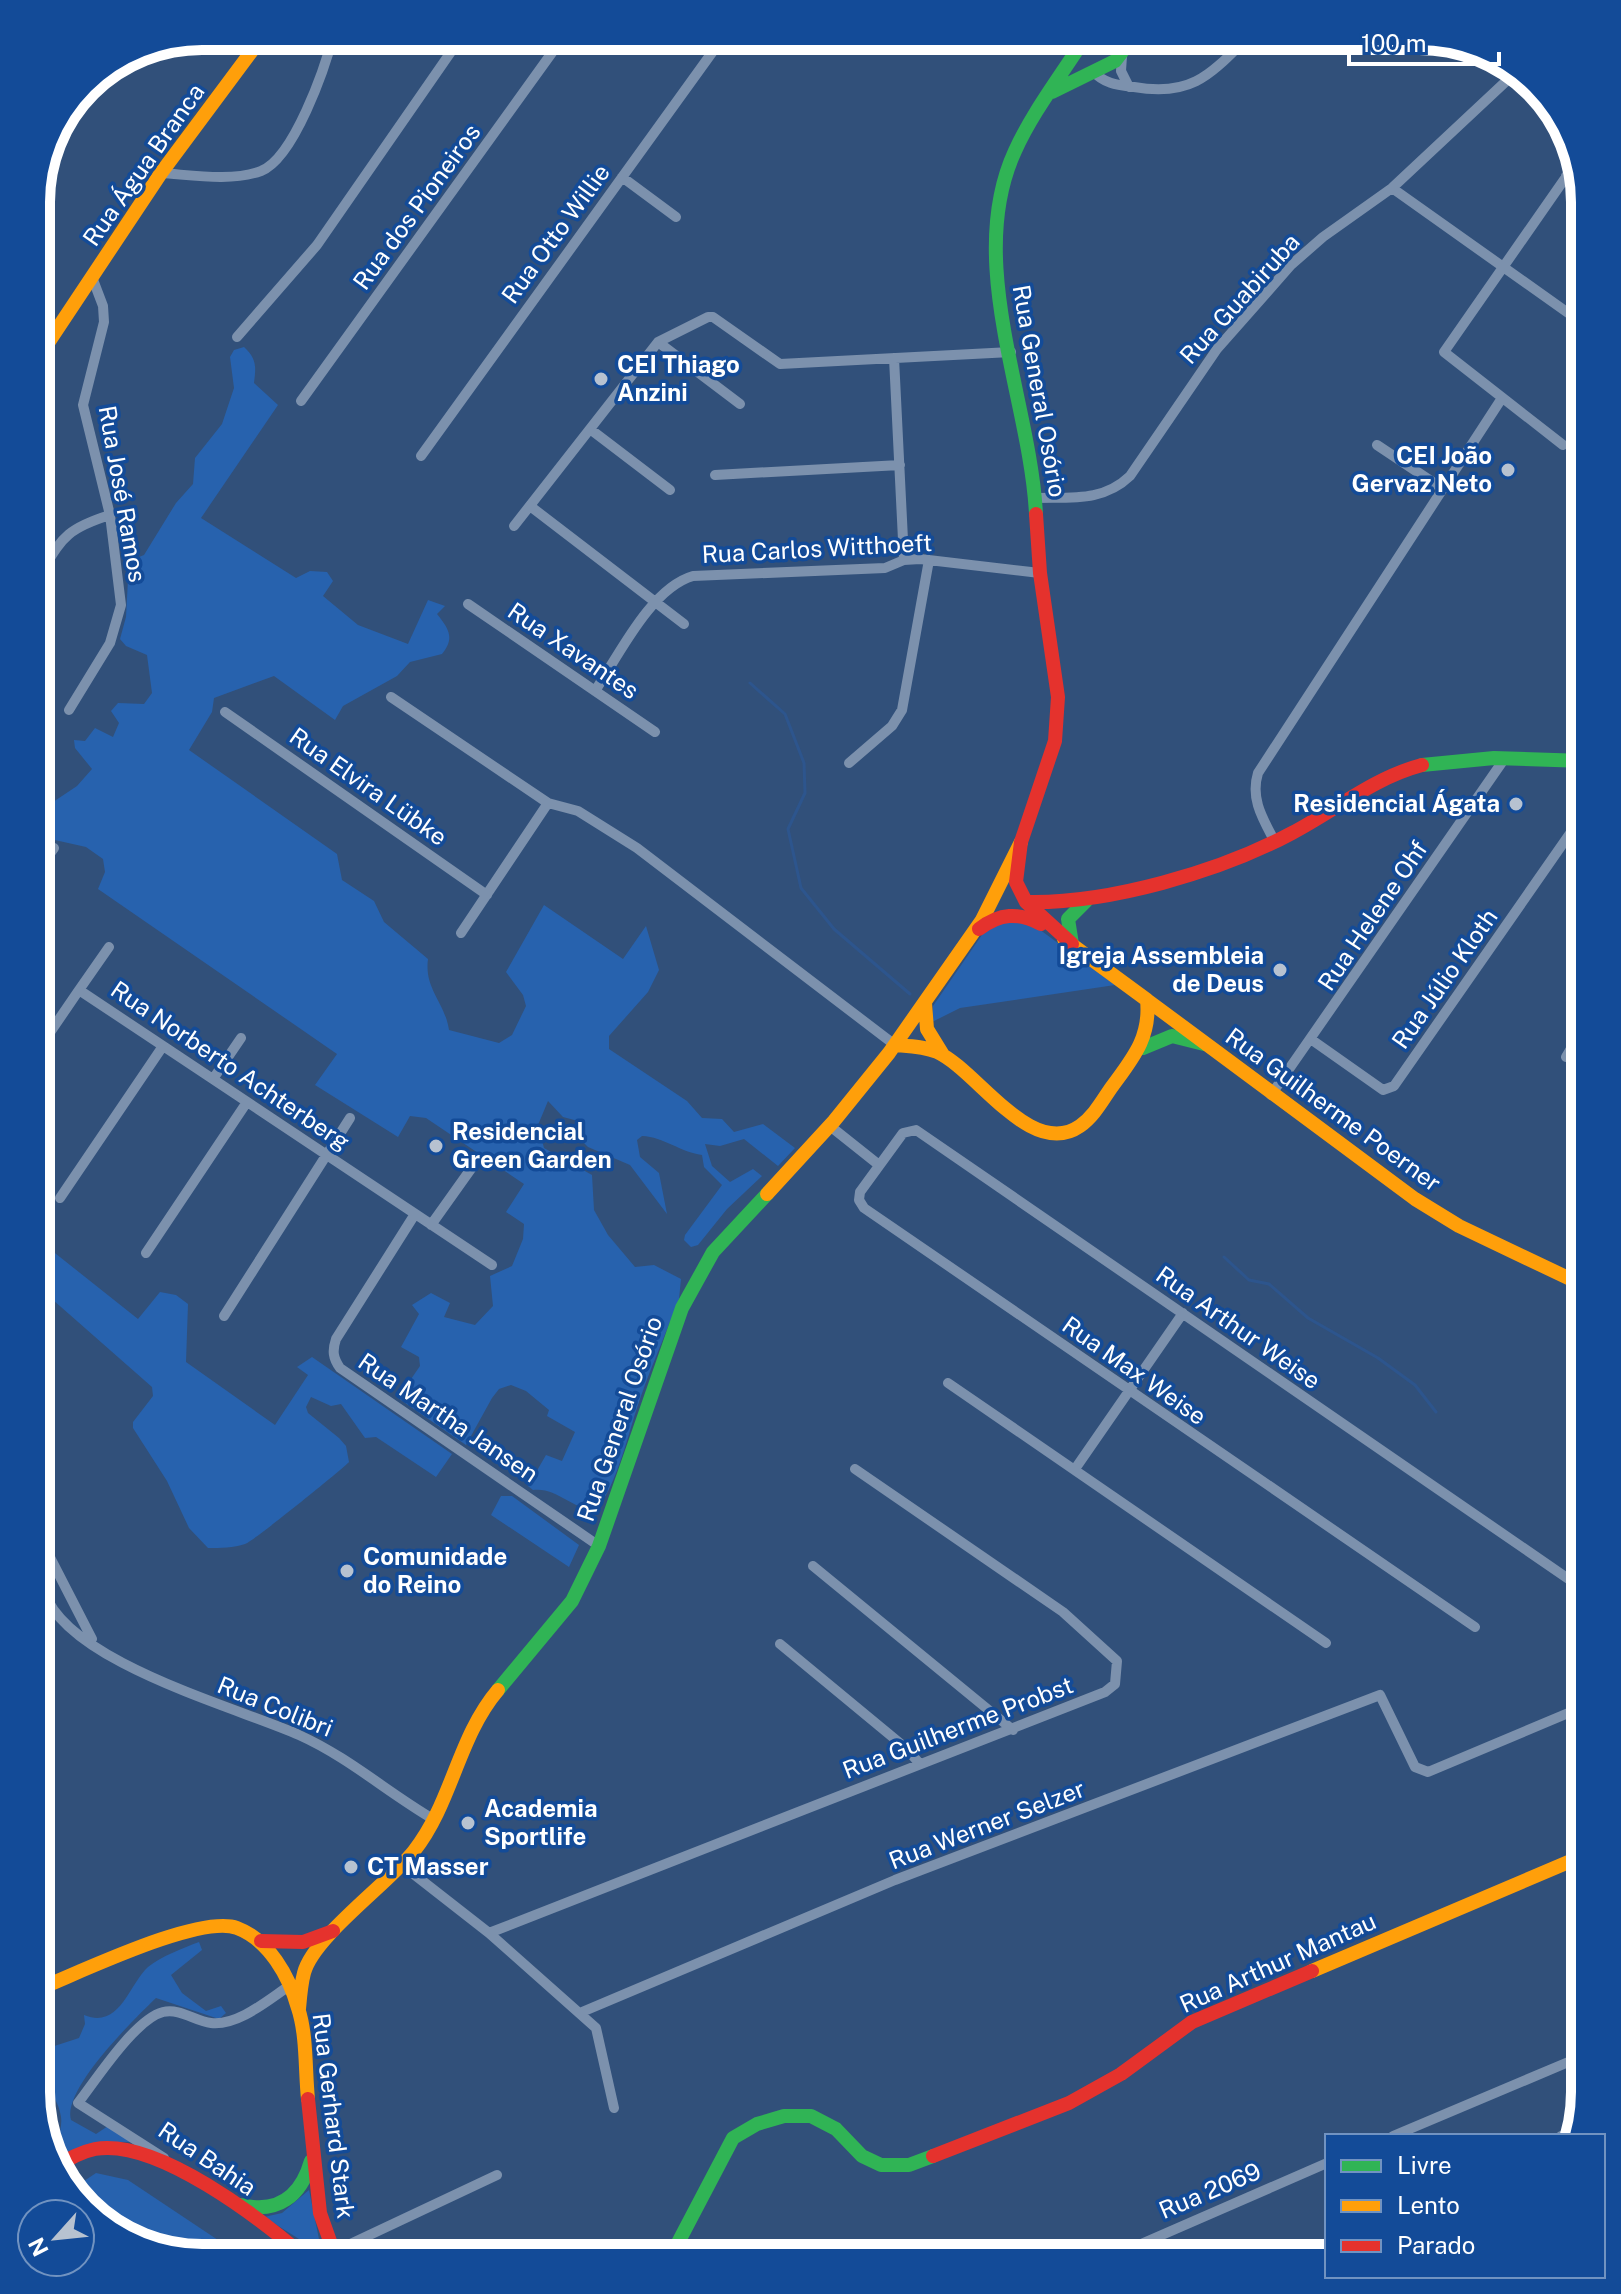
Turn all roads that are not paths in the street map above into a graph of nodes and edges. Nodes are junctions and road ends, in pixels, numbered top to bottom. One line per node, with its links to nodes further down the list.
1 (253, 50): 15 (main road, Rua Água Branca)
2 (329, 50): 15 (street)
3 (452, 50): 25 (street)
4 (554, 50): 31 (street, Rua dos Pioneiros)
5 (714, 50): 18 (street, Rua Otto Willie)
6 (1078, 50): 14 (main road, Rua General Osório)
7 (1089, 50): 11 (main road)
8 (1126, 50): 10 (main road, Rua General Osório)
9 (1235, 50): 13 (street)
10 (1122, 56): 11 (main road, Rua General Osório); 13 (street)
11 (1091, 65): 13 (street); 14 (main road, Rua General Osório)
12 (1508, 79): 20 (street, Rua Guabiruba)
13 (1129, 87)
14 (1048, 95): 28 (main road, Rua General Osório)
15 (161, 173): 23 (main road, Rua Água Branca)
16 (1568, 173): 17 (street)
17 (1566, 176): 19 (street); 22 (street)
18 (622, 177): 21 (street); 36 (street, Rua Otto Willie)
19 (1569, 178)
20 (1392, 188): 22 (street); 41 (street, Rua Guabiruba)
21 (676, 217)
22 (1502, 266): 24 (street); 30 (street)
23 (92, 277): 26 (main road, Rua Água Branca); 43 (street, Rua José Ramos)
24 (1571, 315)
25 (237, 337)
26 (50, 340)
27 (658, 342): 29 (street); 32 (street); 33 (street)
28 (1011, 352): 29 (street); 41 (main road, Rua General Osório)
29 (894, 358): 37 (street)
30 (1502, 398): 35 (street); 39 (street)
31 (301, 401)
32 (740, 404)
33 (590, 429): 40 (street); 42 (street)
34 (1377, 445): 39 (street)
35 (1563, 445)
36 (421, 456)
37 (900, 465): 38 (street); 46 (street)
38 (715, 475)
39 (1443, 489): 63 (street)
40 (670, 490)
41 (1036, 498): 48 (main road, Rua General Osório)
42 (530, 506): 44 (street); 49 (street)
43 (110, 515): 45 (street); 54 (street, Rua José Ramos)
44 (514, 526)
45 (50, 558)
46 (904, 560): 47 (street, Rua Carlos Witthoeft); 49 (street, Rua Carlos Witthoeft)
47 (929, 560): 48 (street, Rua Carlos Witthoeft); 59 (street)
48 (1040, 573): 62 (main road, Rua General Osório)
49 (654, 602): 51 (street); 52 (street)
50 (468, 604): 52 (street, Rua Xavantes)
51 (684, 624)
52 (595, 691): 56 (street, Rua Xavantes)
53 (391, 697): 60 (street)
54 (69, 710)
55 (225, 712): 66 (street, Rua Elvira Lübke)
56 (655, 732)
57 (1505, 758): 58 (main road); 63 (main road); 79 (street, Rua Helene Ohf)
58 (1571, 760)
59 (849, 763)
60 (548, 803): 66 (street); 81 (street)
61 (1571, 832): 79 (street, Rua Júlio Kloth)
62 (1021, 842): 68 (main road, Rua General Osório); 69 (main road, Rua General Osório)
63 (1275, 842): 67 (main road)
64 (54, 848): 65 (street)
65 (50, 854)
66 (487, 895): 70 (street)
67 (1090, 899): 68 (main road); 72 (main road)
68 (1026, 902): 69 (main road); 72 (main road)
69 (982, 920): 71 (main road, Rua General Osório)
70 (461, 933)
71 (972, 936): 72 (main road, Rua General Osório); 76 (main road, Rua General Osório)
72 (1072, 944): 75 (main road, Rua Guilherme Poerner)
73 (109, 947): 74 (street)
74 (79, 990): 77 (street, Rua Norberto Achterberg); 82 (street, Rua Norberto Achterberg)
75 (1147, 1000): 80 (main road, Rua Guilherme Poerner); 83 (main road)
76 (925, 1003): 81 (main road, Rua General Osório); 85 (main road)
77 (51, 1031)
78 (241, 1038): 87 (street)
79 (1312, 1040): 88 (street, Rua Helene Ohf)
80 (1204, 1044): 83 (main road); 88 (main road, Rua Guilherme Poerner)
81 (895, 1045): 85 (main road); 91 (main road, Rua General Osório)
82 (163, 1046): 87 (street, Rua Norberto Achterberg); 95 (street)
83 (1143, 1048): 85 (main road)
84 (1571, 1049): 86 (street)
85 (943, 1055)
86 (1566, 1057)
87 (213, 1079): 89 (street, Rua Norberto Achterberg)
88 (1271, 1095): 100 (main road, Rua Guilherme Poerner)
89 (247, 1102): 92 (street, Rua Norberto Achterberg); 98 (street)
90 (350, 1118): 92 (street)
91 (830, 1126): 93 (street); 107 (main road, Rua General Osório)
92 (327, 1155): 96 (street, Rua Norberto Achterberg); 102 (street)
93 (879, 1165): 101 (street, Rua Arthur Weise); 104 (street, Rua Max Weise)
94 (473, 1166): 97 (street)
95 (60, 1198)
96 (415, 1214): 97 (street); 107 (street, Rua Martha Jansen)
97 (431, 1225): 99 (street)
98 (146, 1253)
99 (492, 1265)
100 (1571, 1279)
101 (1183, 1313): 104 (street); 112 (street, Rua Arthur Weise)
102 (224, 1316)
103 (948, 1383): 106 (street)
104 (1128, 1392): 106 (street); 116 (street, Rua Max Weise)
105 (855, 1469): 121 (street, Rua Guilherme Probst)
106 (1075, 1469): 117 (street)
107 (599, 1546): 123 (main road, Rua General Osório)
108 (50, 1557): 110 (street, Rua Colibri)
109 (813, 1566): 121 (street)
110 (61, 1577): 111 (street); 114 (street, Rua Colibri)
111 (50, 1580)
112 (1571, 1581)
113 (50, 1601): 115 (street, Rua Colibri)
114 (77, 1613): 115 (street); 118 (street, Rua Colibri)
115 (62, 1621): 118 (street, Rua Colibri)
116 (1475, 1627)
117 (1326, 1643)
118 (95, 1644): 123 (street, Rua Colibri)
119 (780, 1644): 122 (street)
120 (1571, 1713): 132 (street, Rua Werner Selzer)
121 (1013, 1730): 122 (street, Rua Guilherme Probst)
122 (919, 1763): 127 (street, Rua Guilherme Probst)
123 (433, 1819): 125 (main road, Rua General Osório)
124 (1571, 1861): 145 (main road, Rua Arthur Mantau)
125 (402, 1865): 126 (main road, Rua General Osório); 127 (street)
126 (334, 1930): 128 (main road, Rua General Osório); 131 (main road, Rua General Osório)
127 (489, 1933): 132 (street)
128 (261, 1941): 129 (main road); 130 (main road, Rua Gerhard Stark)
129 (50, 1984)
130 (289, 1986): 131 (main road, Rua Gerhard Stark); 139 (street, Rua Bahia)
131 (299, 2009): 136 (main road, Rua Gerhard Stark)
132 (582, 2012): 134 (street)
133 (1571, 2061): 135 (street)
134 (614, 2108)
135 (1398, 2134)
136 (313, 2152): 141 (main road); 143 (main road, Rua Gerhard Stark)
137 (67, 2160): 139 (main road)
138 (1325, 2164): 146 (street, Rua 2069)
139 (173, 2166): 141 (main road, Rua Bahia)
140 (497, 2175): 144 (street)
141 (225, 2199): 142 (main road, Rua Bahia)
142 (289, 2244)
143 (331, 2244)
144 (350, 2244)
145 (677, 2244)
146 (1141, 2244)

